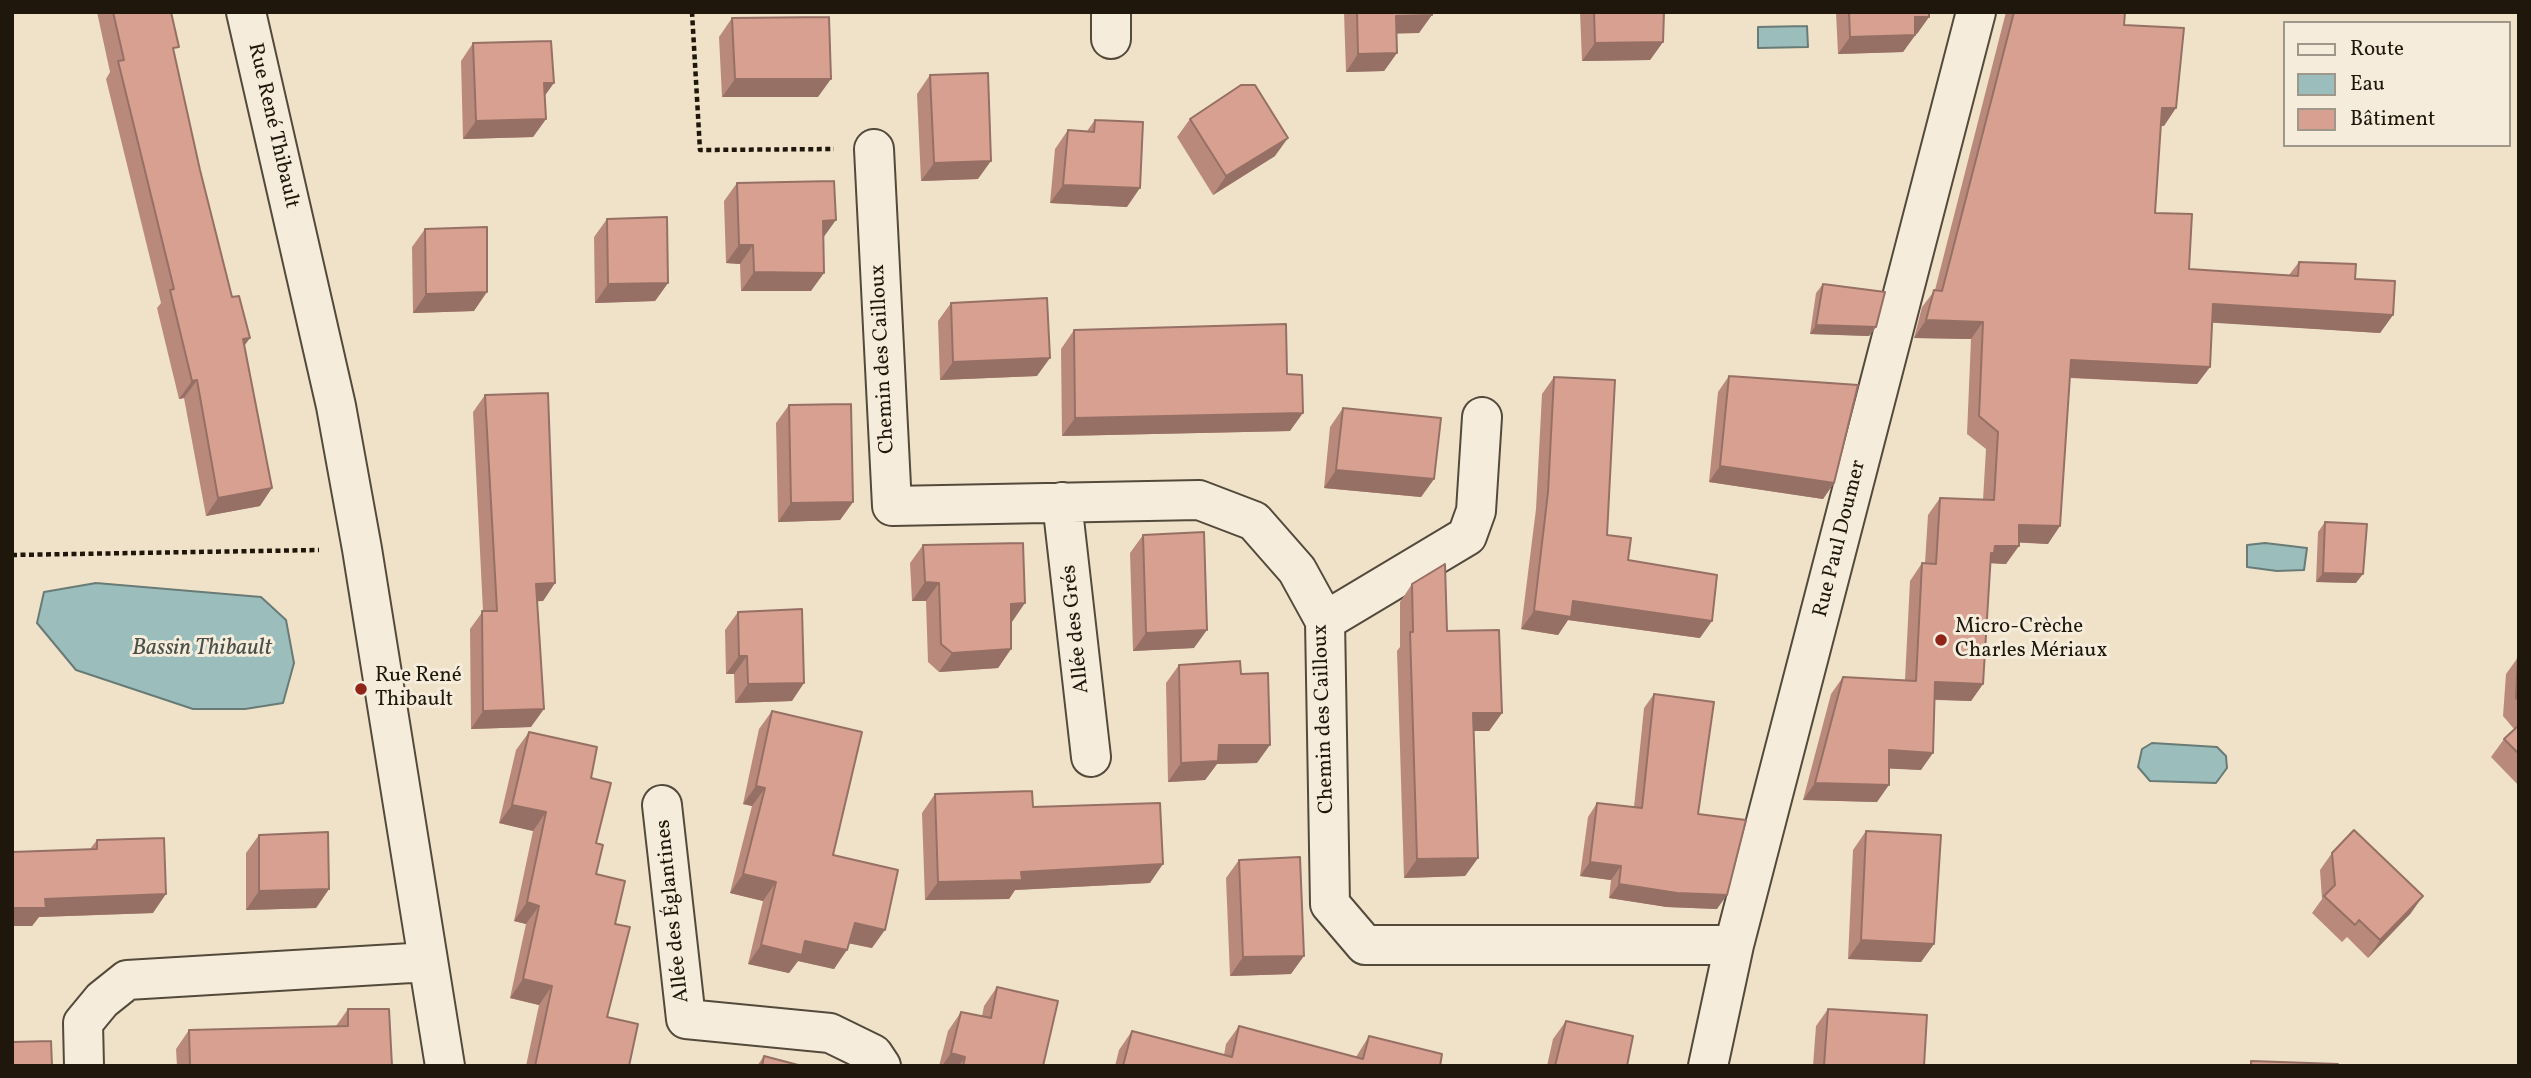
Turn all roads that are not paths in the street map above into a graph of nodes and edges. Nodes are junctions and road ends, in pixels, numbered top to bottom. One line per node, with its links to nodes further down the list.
1 (246, 12): 10 (street, Rue René Thibault)
2 (1976, 12): 9 (street, Rue Paul Doumer)
3 (874, 149): 5 (street, Chemin des Cailloux)
4 (1482, 417): 6 (street)
5 (1062, 502): 6 (street, Chemin des Cailloux); 7 (street, Allée des Grés)
6 (1325, 621): 9 (street, Chemin des Cailloux)
7 (1091, 757)
8 (662, 805): 13 (street, Allée des Églantines)
9 (1734, 945): 14 (street, Rue Paul Doumer)
10 (428, 962): 11 (street); 12 (street, Rue René Thibault)
11 (84, 1066)
12 (445, 1066)
13 (881, 1066)
14 (1708, 1066)

